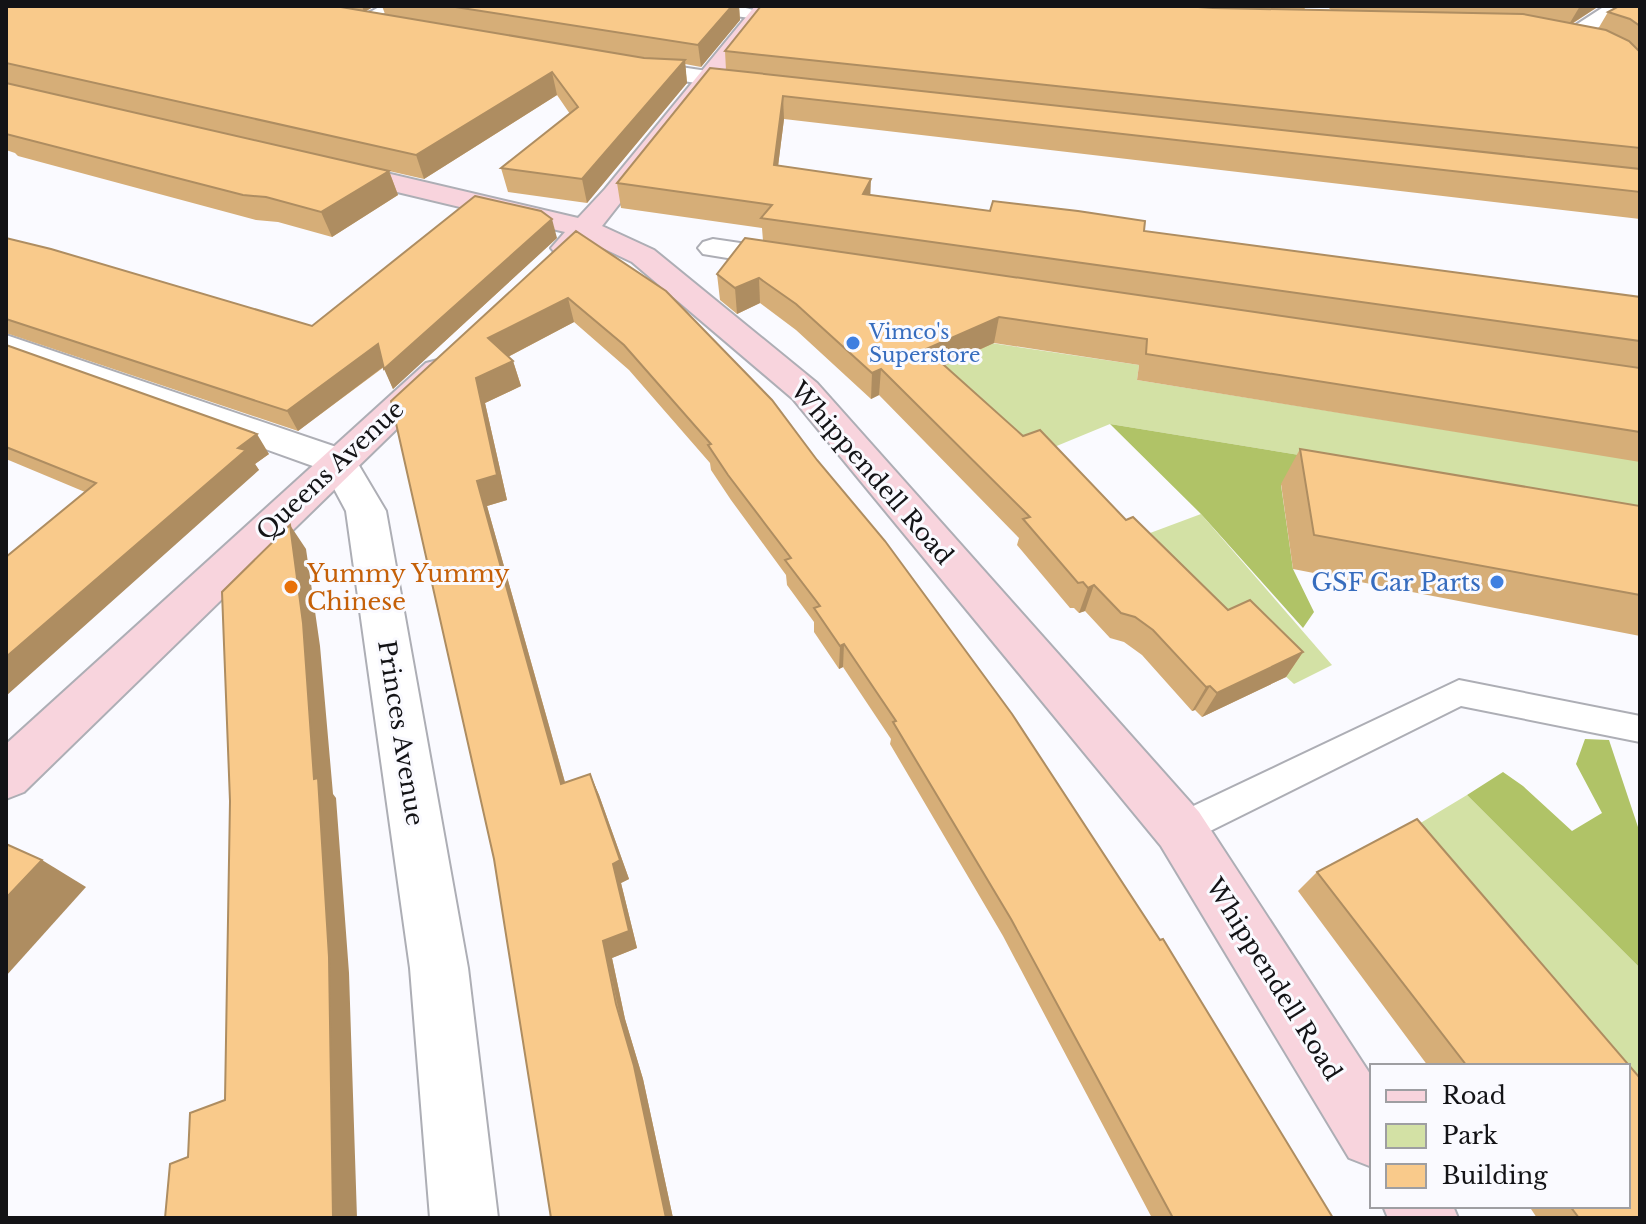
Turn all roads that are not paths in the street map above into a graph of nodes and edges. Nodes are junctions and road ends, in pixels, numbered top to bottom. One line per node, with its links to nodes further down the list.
1 (689, 6): 3 (lane)
2 (1627, 6): 6 (street)
3 (761, 11): 8 (street)
4 (391, 16): 5 (street)
5 (353, 20)
6 (1572, 36)
7 (603, 62): 8 (street)
8 (705, 80): 9 (street); 11 (street)
9 (785, 89)
10 (314, 164): 11 (street, Whippendell Road)
11 (584, 228): 14 (street); 20 (street, Whippendell Road)
12 (713, 248): 13 (street)
13 (823, 264)
14 (542, 274)
15 (6, 345): 17 (street)
16 (463, 347): 17 (street, Queens Avenue)
17 (338, 461): 19 (street, Queens Avenue); 22 (street, Princes Avenue)
18 (1640, 729): 20 (lane)
19 (6, 776)
20 (1180, 829): 21 (street, Whippendell Road)
21 (1370, 1132)
22 (464, 1218)

